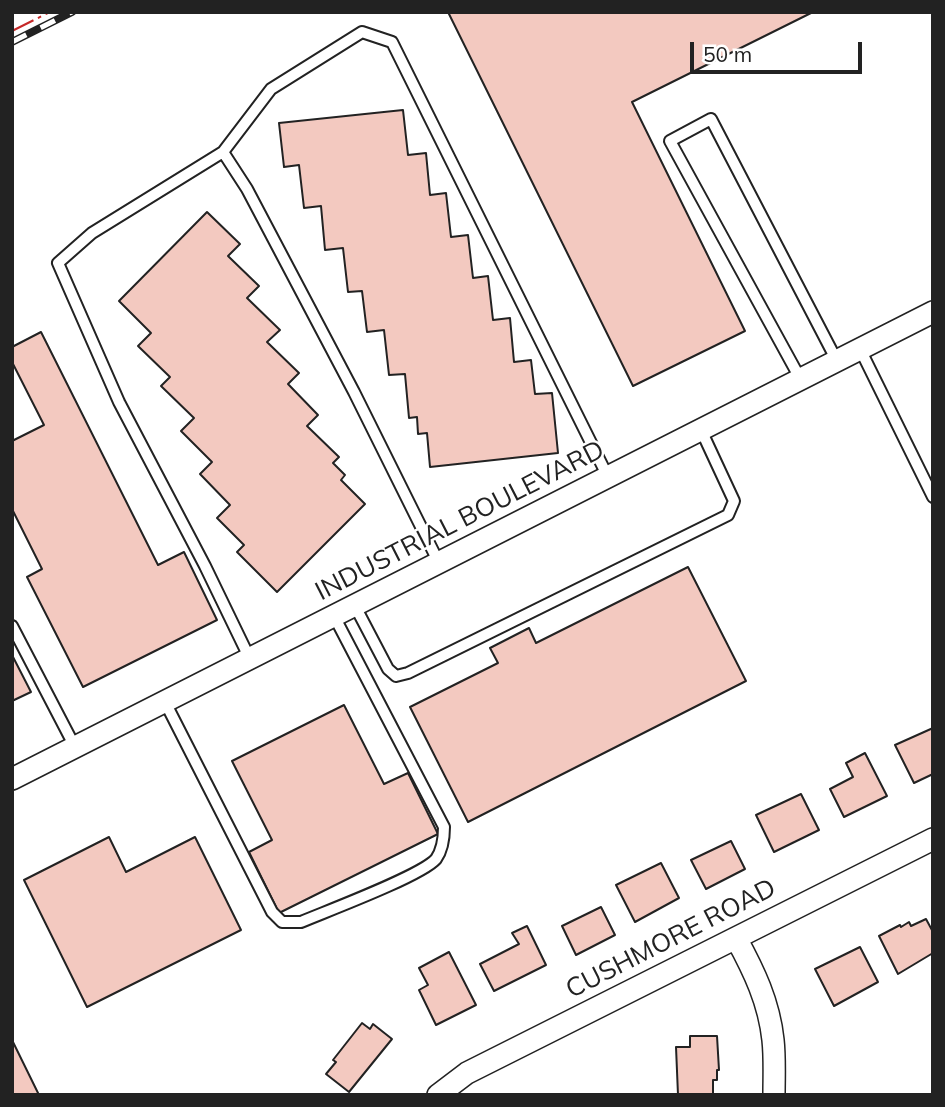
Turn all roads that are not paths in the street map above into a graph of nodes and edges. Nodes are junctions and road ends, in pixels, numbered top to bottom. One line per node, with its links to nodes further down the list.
1 (223, 152): 7 (lane); 9 (lane); 13 (lane)
2 (933, 312): 3 (street, INDUSTRIAL BOULEVARD)
3 (860, 349): 4 (street, INDUSTRIAL BOULEVARD); 8 (lane)
4 (837, 361): 5 (street, INDUSTRIAL BOULEVARD); 5 (lane)
5 (801, 380): 6 (street, INDUSTRIAL BOULEVARD)
6 (701, 430): 7 (street, INDUSTRIAL BOULEVARD); 10 (lane)
7 (608, 477): 9 (street, INDUSTRIAL BOULEVARD)
8 (933, 497)
9 (439, 563): 10 (street, INDUSTRIAL BOULEVARD)
10 (355, 606): 11 (street, INDUSTRIAL BOULEVARD)
11 (334, 616): 13 (street, INDUSTRIAL BOULEVARD); 14 (lane)
12 (12, 626): 15 (lane)
13 (250, 659): 14 (street, INDUSTRIAL BOULEVARD)
14 (165, 702): 15 (street, INDUSTRIAL BOULEVARD)
15 (75, 747): 16 (street, INDUSTRIAL BOULEVARD)
16 (12, 779)
17 (933, 839): 18 (street, CUSHMORE ROAD)
18 (736, 938): 19 (street, CUSHMORE ROAD); 20 (street)
19 (438, 1095)
20 (774, 1095)

